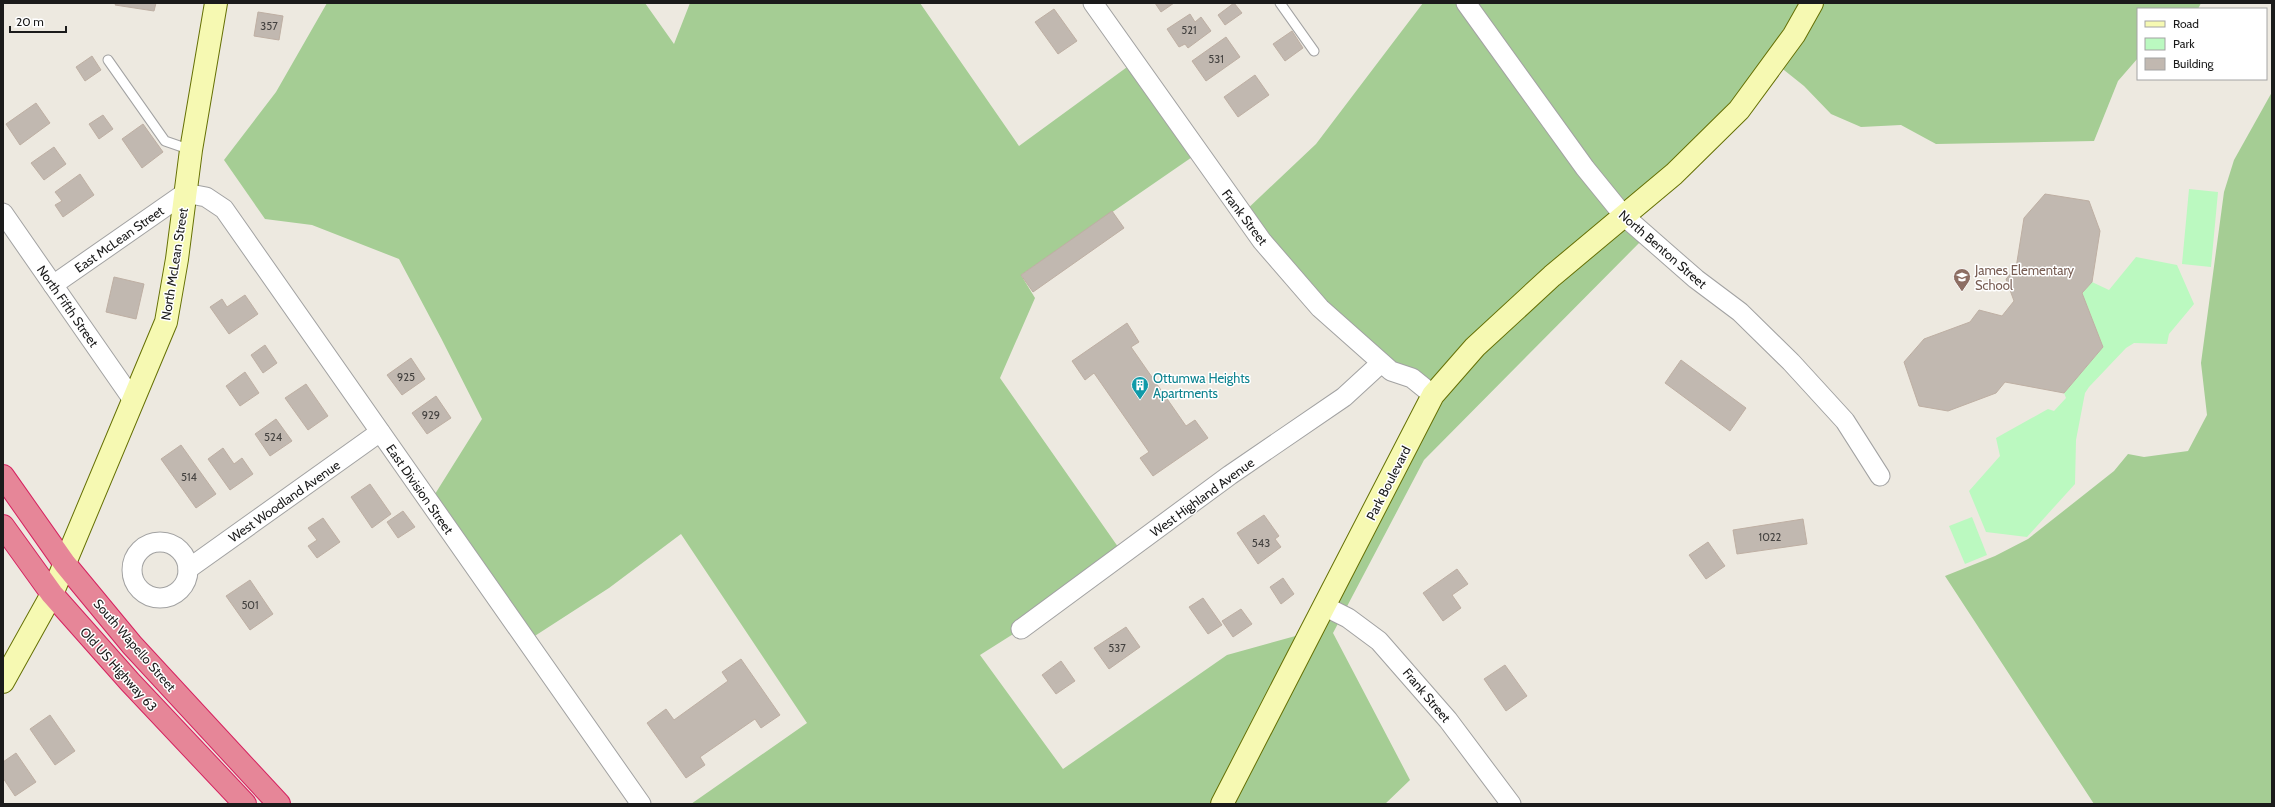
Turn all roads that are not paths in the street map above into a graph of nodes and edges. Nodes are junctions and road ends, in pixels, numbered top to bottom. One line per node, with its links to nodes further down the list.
1 (216, 3): 8 (main road, North McLean Street)
2 (1093, 3): 13 (street, Frank Street)
3 (1280, 3): 6 (lane)
4 (1466, 3): 11 (street, North Benton Street)
5 (1812, 3): 11 (main road, Park Boulevard)
6 (1314, 51)
7 (108, 60): 8 (lane)
8 (191, 150): 9 (main road, North McLean Street)
9 (185, 193): 12 (street, East McLean Street); 15 (main road, North McLean Street); 16 (street, East Division Street)
10 (3, 213): 12 (street, North Fifth Street)
11 (1624, 216): 14 (main road, Park Boulevard); 18 (street, North Benton Street)
12 (53, 285): 15 (street, North Fifth Street)
13 (1381, 363): 14 (street, Frank Street); 23 (street, West Highland Avenue)
14 (1433, 396): 22 (main road, Park Boulevard)
15 (133, 400): 21 (main road, North McLean Street)
16 (380, 432): 20 (street, West Woodland Avenue); 27 (street, East Division Street)
17 (3, 476): 21 (highway, South Wapello Street)
18 (1880, 476)
19 (3, 526): 21 (highway, Old US Highway 63)
20 (188, 569)
21 (59, 579): 24 (main road); 25 (highway, Old US Highway 63); 26 (highway, South Wapello Street)
22 (1324, 606): 28 (main road, Park Boulevard); 29 (street, Frank Street)
23 (1021, 629)
24 (3, 682)
25 (245, 804)
26 (279, 804)
27 (641, 804)
28 (1222, 804)
29 (1512, 804)

